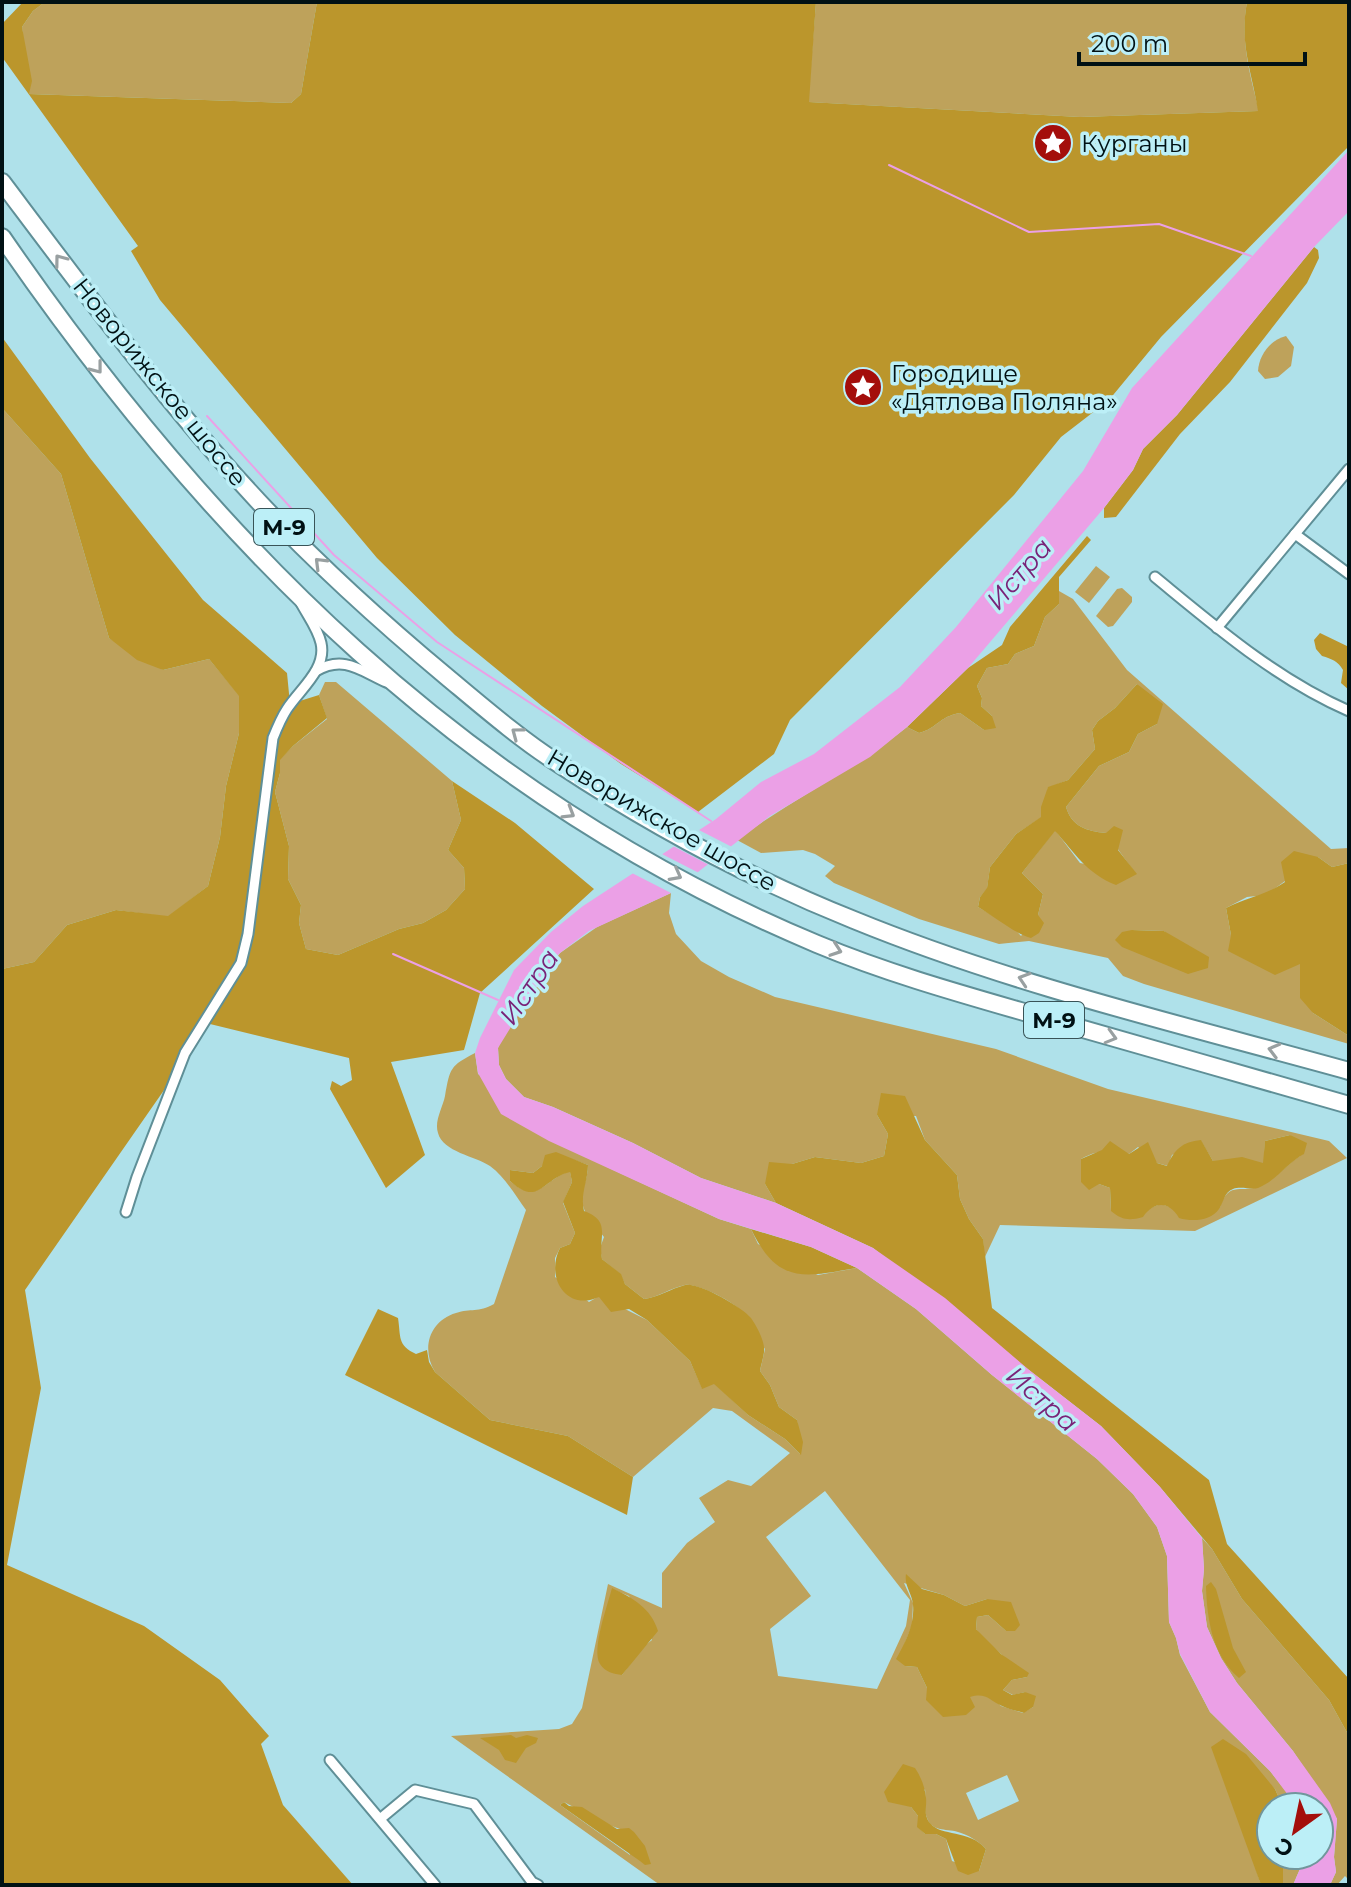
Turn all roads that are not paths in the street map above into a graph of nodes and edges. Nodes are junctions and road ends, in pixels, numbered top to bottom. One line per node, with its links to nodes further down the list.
1 (2, 182): 12 (highway, Новорижское шоссе / М-9, one-way to 1)
2 (2, 237): 7 (highway, Новорижское шоссе / М-9, one-way to 7)
3 (1349, 469): 4 (street)
4 (1295, 534): 5 (street); 8 (street)
5 (1349, 574)
6 (1155, 577): 8 (street)
7 (297, 596): 9 (street); 10 (highway, Новорижское шоссе / М-9)
8 (1217, 628): 11 (street)
9 (316, 671): 10 (street); 14 (street)
10 (402, 690): 13 (highway, Новорижское шоссе / М-9, one-way to 13)
11 (1349, 711)
12 (1349, 1071)
13 (1349, 1105)
14 (126, 1212)
15 (330, 1760): 16 (street)
16 (380, 1819): 17 (street); 18 (street)
17 (435, 1885)
18 (538, 1885)

